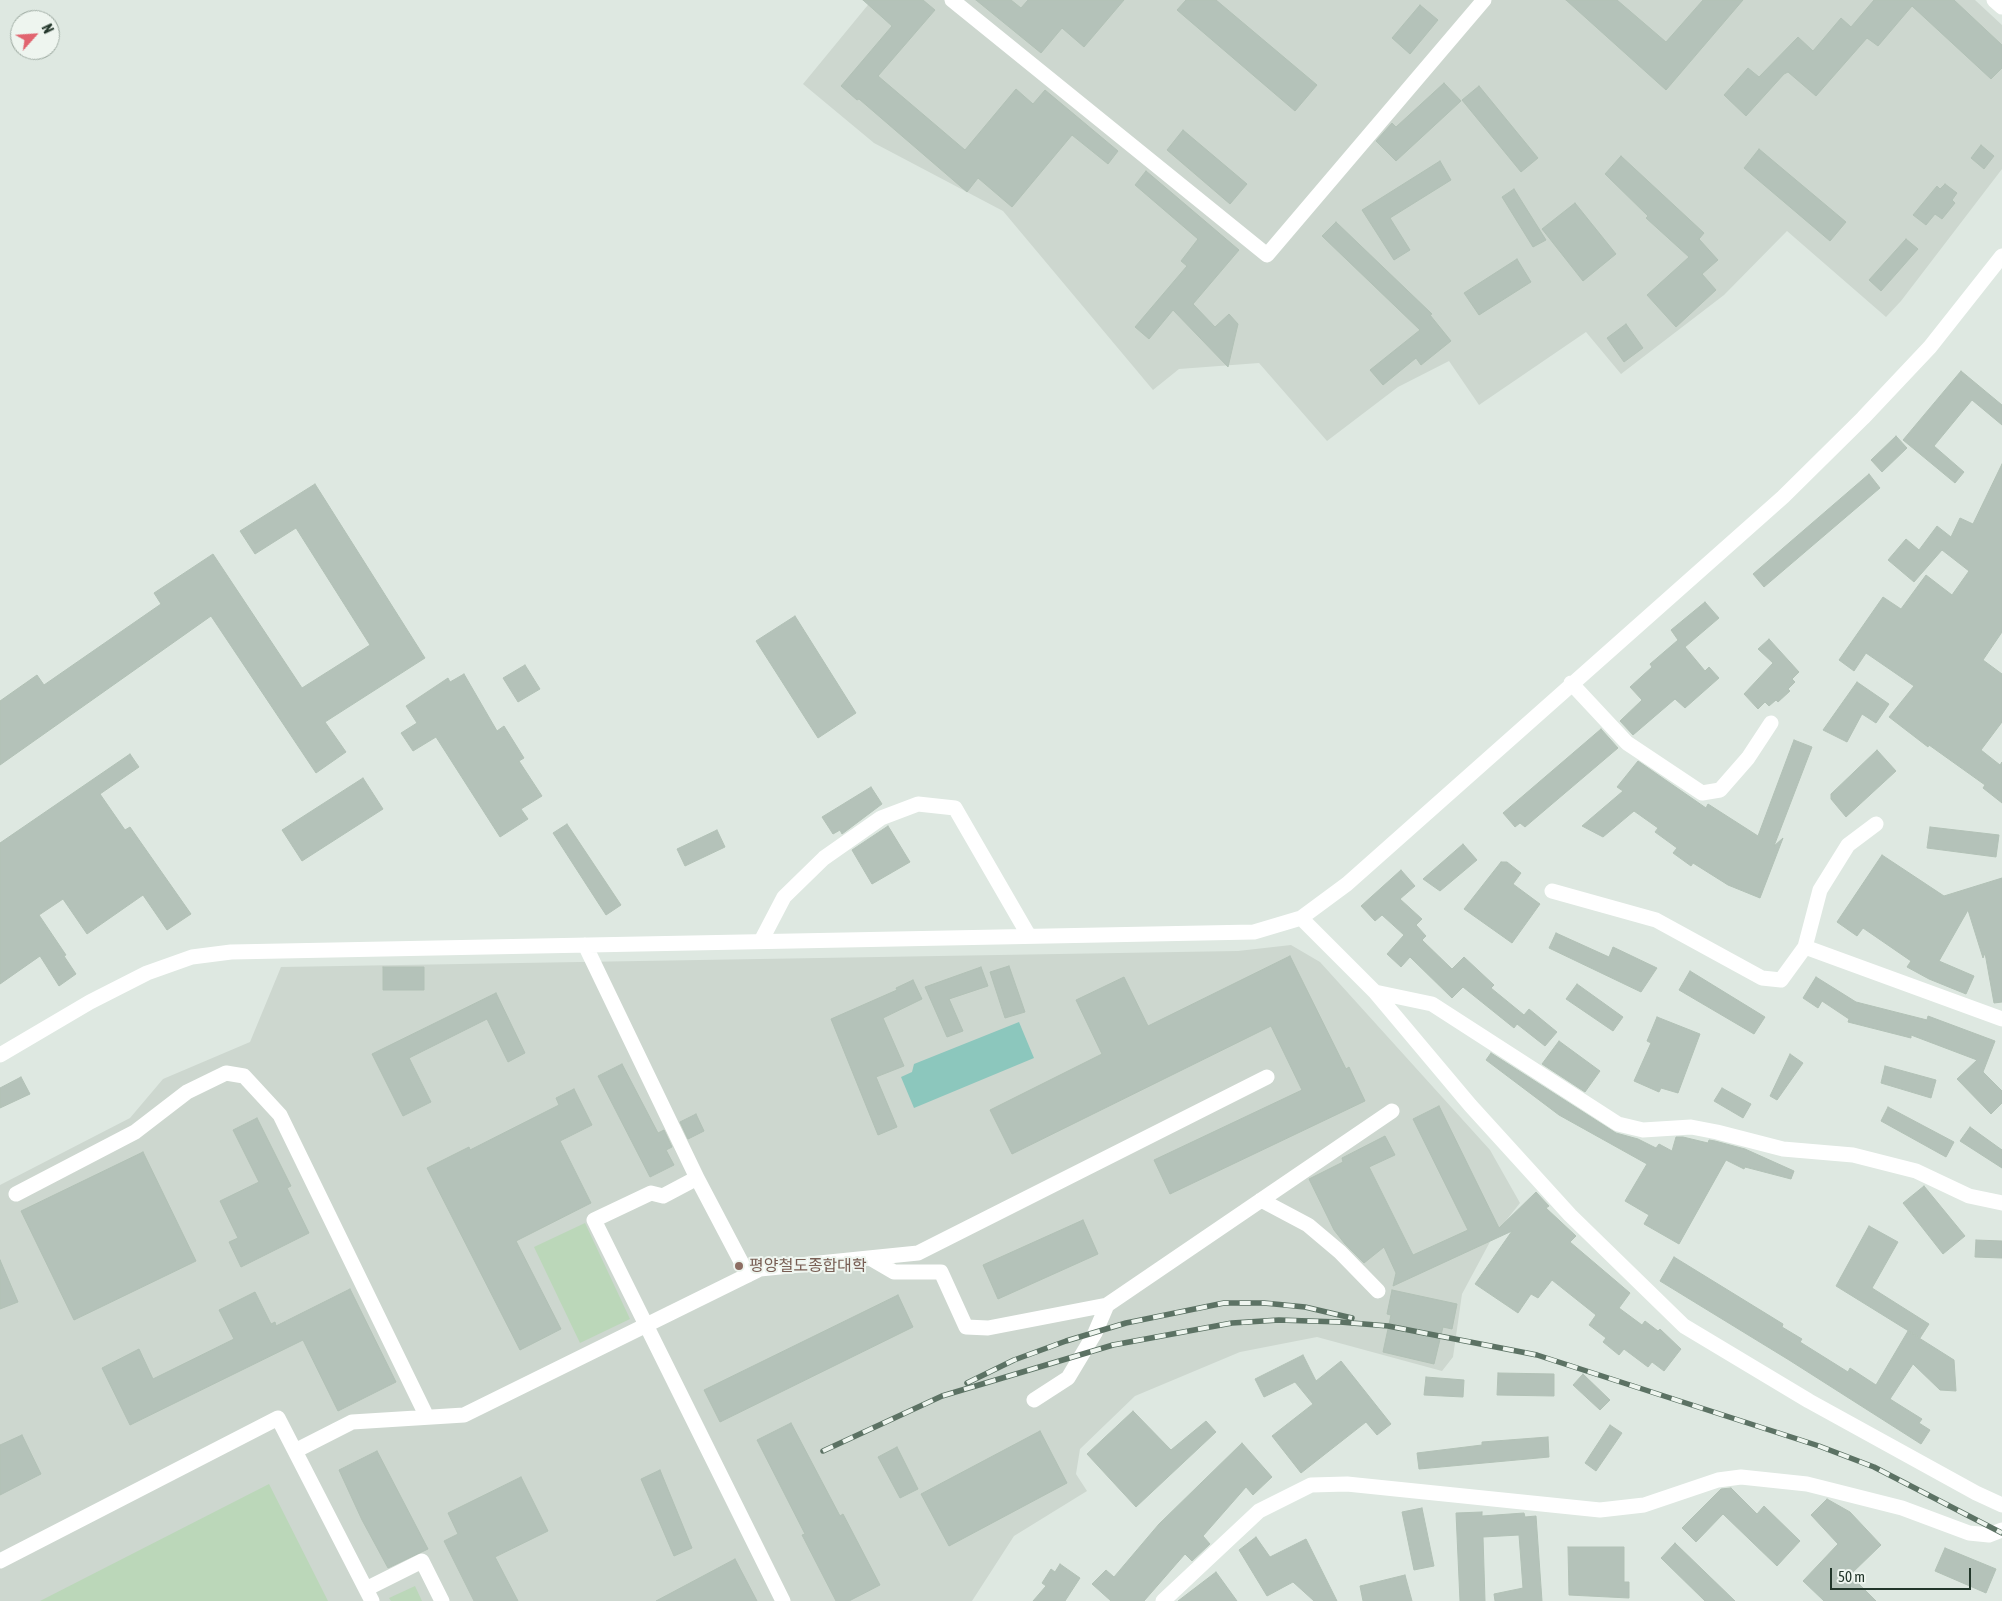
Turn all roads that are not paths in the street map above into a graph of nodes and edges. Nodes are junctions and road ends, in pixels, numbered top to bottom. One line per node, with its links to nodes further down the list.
1 (952, 0): 2 (street)
2 (1484, 0)
3 (1994, 0): 4 (street)
4 (2002, 7)
5 (2002, 256): 6 (street)
6 (1571, 683): 7 (street); 10 (street)
7 (1771, 723)
8 (1876, 824): 14 (street)
9 (1552, 891): 14 (street)
10 (1301, 918): 11 (street); 15 (street)
11 (1029, 936): 12 (street); 12 (street)
12 (761, 941): 13 (street)
13 (585, 945): 17 (street); 20 (street)
14 (1805, 947): 16 (street)
15 (1375, 992): 23 (street); 32 (street)
16 (2002, 1019)
17 (0, 1055)
18 (1267, 1077): 24 (street)
19 (1392, 1111): 22 (street)
20 (697, 1178): 25 (street); 28 (street)
21 (16, 1194): 30 (street)
22 (1261, 1200): 26 (street); 27 (street)
23 (2002, 1202)
24 (870, 1258): 25 (street); 27 (street)
25 (748, 1275): 28 (street)
26 (1378, 1291)
27 (1107, 1306): 29 (street)
28 (646, 1326): 30 (street); 37 (street)
29 (1034, 1400)
30 (426, 1417): 31 (street)
31 (296, 1451): 34 (street); 35 (street)
32 (2002, 1505)
33 (2002, 1530): 38 (street)
34 (0, 1561)
35 (369, 1595): 36 (street)
36 (442, 1601)
37 (783, 1601)
38 (1163, 1601)

